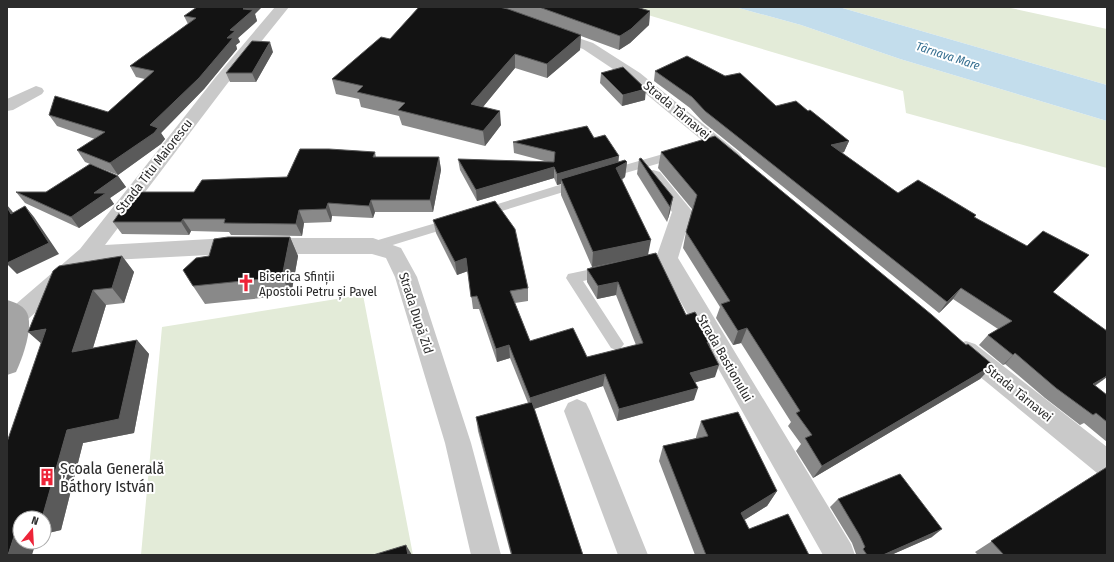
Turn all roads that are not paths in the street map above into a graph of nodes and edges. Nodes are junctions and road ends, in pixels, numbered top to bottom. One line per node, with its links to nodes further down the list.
1 (282, 7): 9 (street, Strada Titu Maiorescu)
2 (532, 25): 7 (street, Strada Târnavei)
3 (36, 91): 4 (street)
4 (7, 106)
5 (686, 151): 6 (lane)
6 (642, 164): 8 (lane); 19 (street, Strada Bastionului)
7 (745, 167)
8 (373, 246): 9 (street, Strada După Zid); 17 (street, Strada După Zid)
9 (87, 254): 11 (street, Strada Titu Maiorescu)
10 (616, 269): 13 (lane)
11 (12, 312): 14 (main road)
12 (951, 338): 16 (street, Strada Târnavei)
13 (616, 344)
14 (7, 365)
15 (577, 411): 18 (street)
16 (1107, 464)
17 (486, 555)
18 (633, 555)
19 (840, 555)

